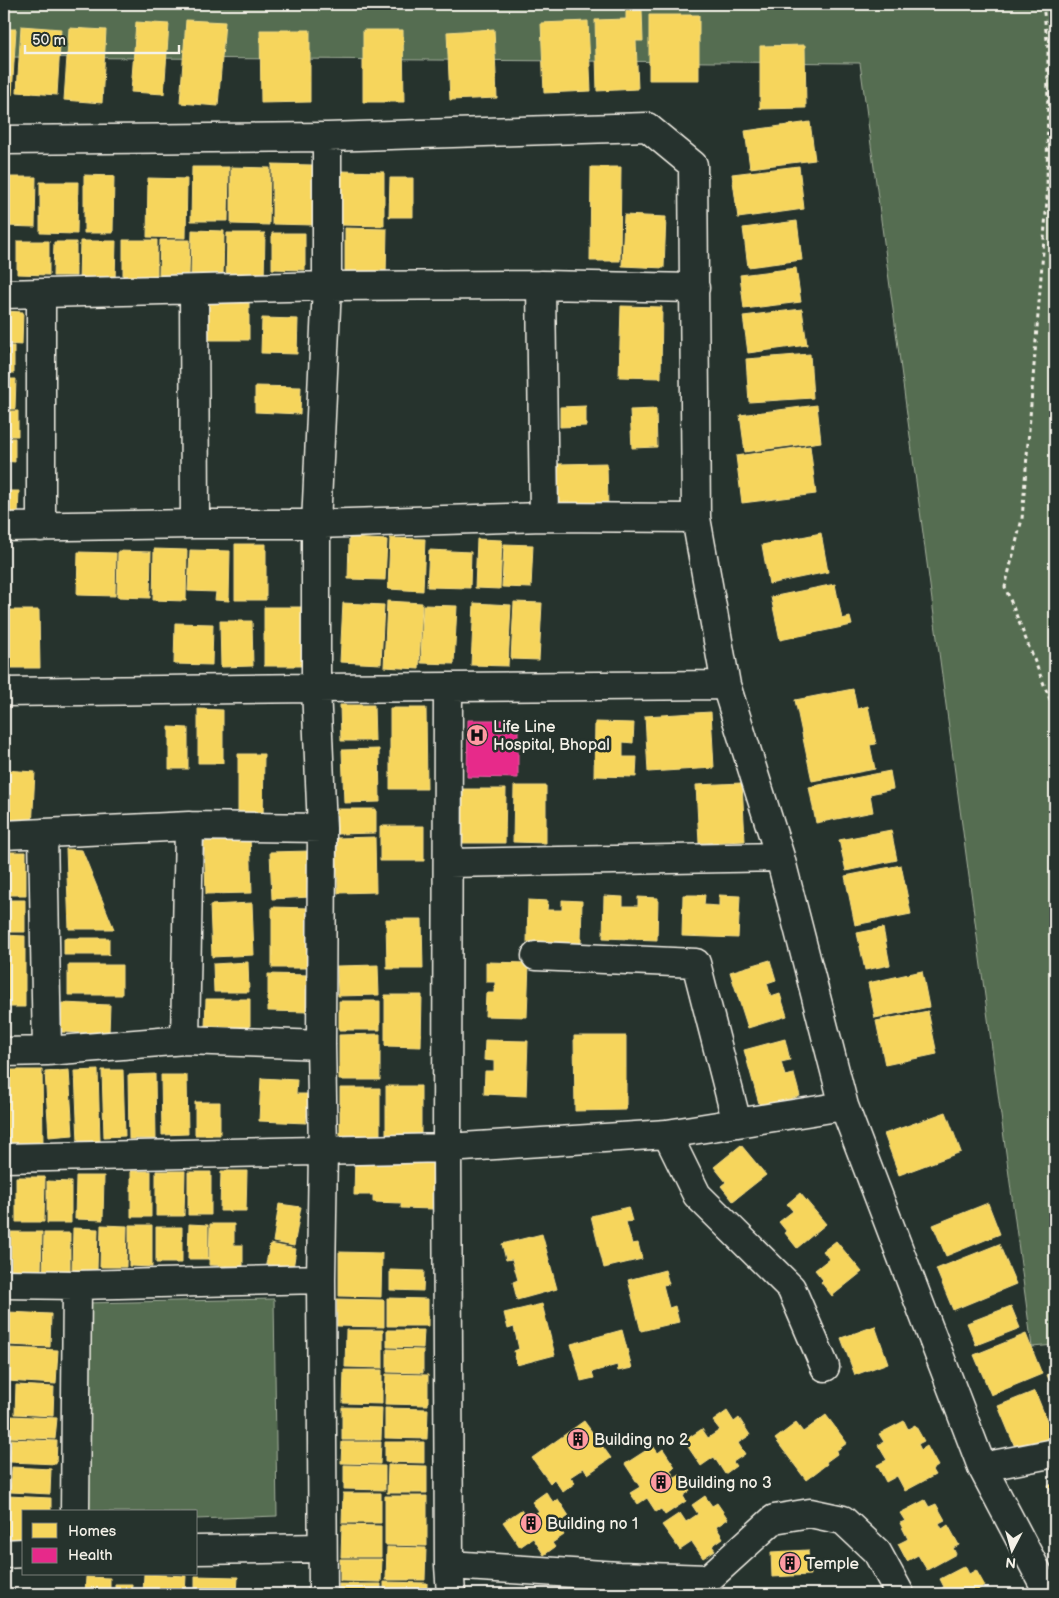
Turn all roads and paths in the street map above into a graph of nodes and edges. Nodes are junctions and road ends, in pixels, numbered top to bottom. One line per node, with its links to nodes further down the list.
1 (1043, 4): 20 (path)
2 (327, 137): 3 (street); 5 (street); 6 (street)
3 (4, 140)
4 (541, 285): 5 (street); 6 (street); 10 (street)
5 (327, 286): 7 (street); 13 (street)
6 (695, 288): 11 (street)
7 (194, 290): 9 (street); 12 (street)
8 (4, 294): 9 (street)
9 (41, 295): 15 (street)
10 (544, 517): 11 (street); 13 (street)
11 (696, 518): 16 (street)
12 (195, 524): 13 (street); 15 (street)
13 (316, 524): 17 (street)
14 (4, 527): 15 (street)
15 (40, 527)
16 (726, 685): 18 (street); 25 (street)
17 (316, 688): 18 (street); 19 (street); 22 (street)
18 (448, 688): 26 (street)
19 (4, 692)
20 (1055, 712)
21 (189, 826): 22 (street); 23 (street); 28 (street)
22 (322, 828): 29 (street)
23 (44, 833): 24 (street); 30 (street)
24 (4, 835)
25 (780, 857): 26 (street); 32 (street)
26 (449, 863): 35 (street)
27 (536, 956): 33 (street)
28 (186, 1040): 29 (street); 30 (street)
29 (321, 1045): 36 (street)
30 (47, 1051): 31 (street)
31 (4, 1052)
32 (844, 1106): 33 (street); 43 (street)
33 (737, 1123): 34 (street)
34 (667, 1134): 35 (street); 41 (street)
35 (446, 1148): 36 (street); 49 (street)
36 (323, 1151): 37 (street); 38 (street)
37 (4, 1158)
38 (321, 1279): 40 (street); 45 (street)
39 (4, 1284): 40 (street)
40 (77, 1285): 44 (street)
41 (825, 1367)
42 (1055, 1452): 43 (street)
43 (982, 1467): 53 (street)
44 (76, 1510)
45 (322, 1548): 46 (street); 50 (street)
46 (198, 1550)
47 (22, 1553): 48 (street)
48 (4, 1554)
49 (449, 1566): 51 (street); 52 (street)
50 (323, 1594)
51 (451, 1594)
52 (900, 1594)
53 (1049, 1594)

